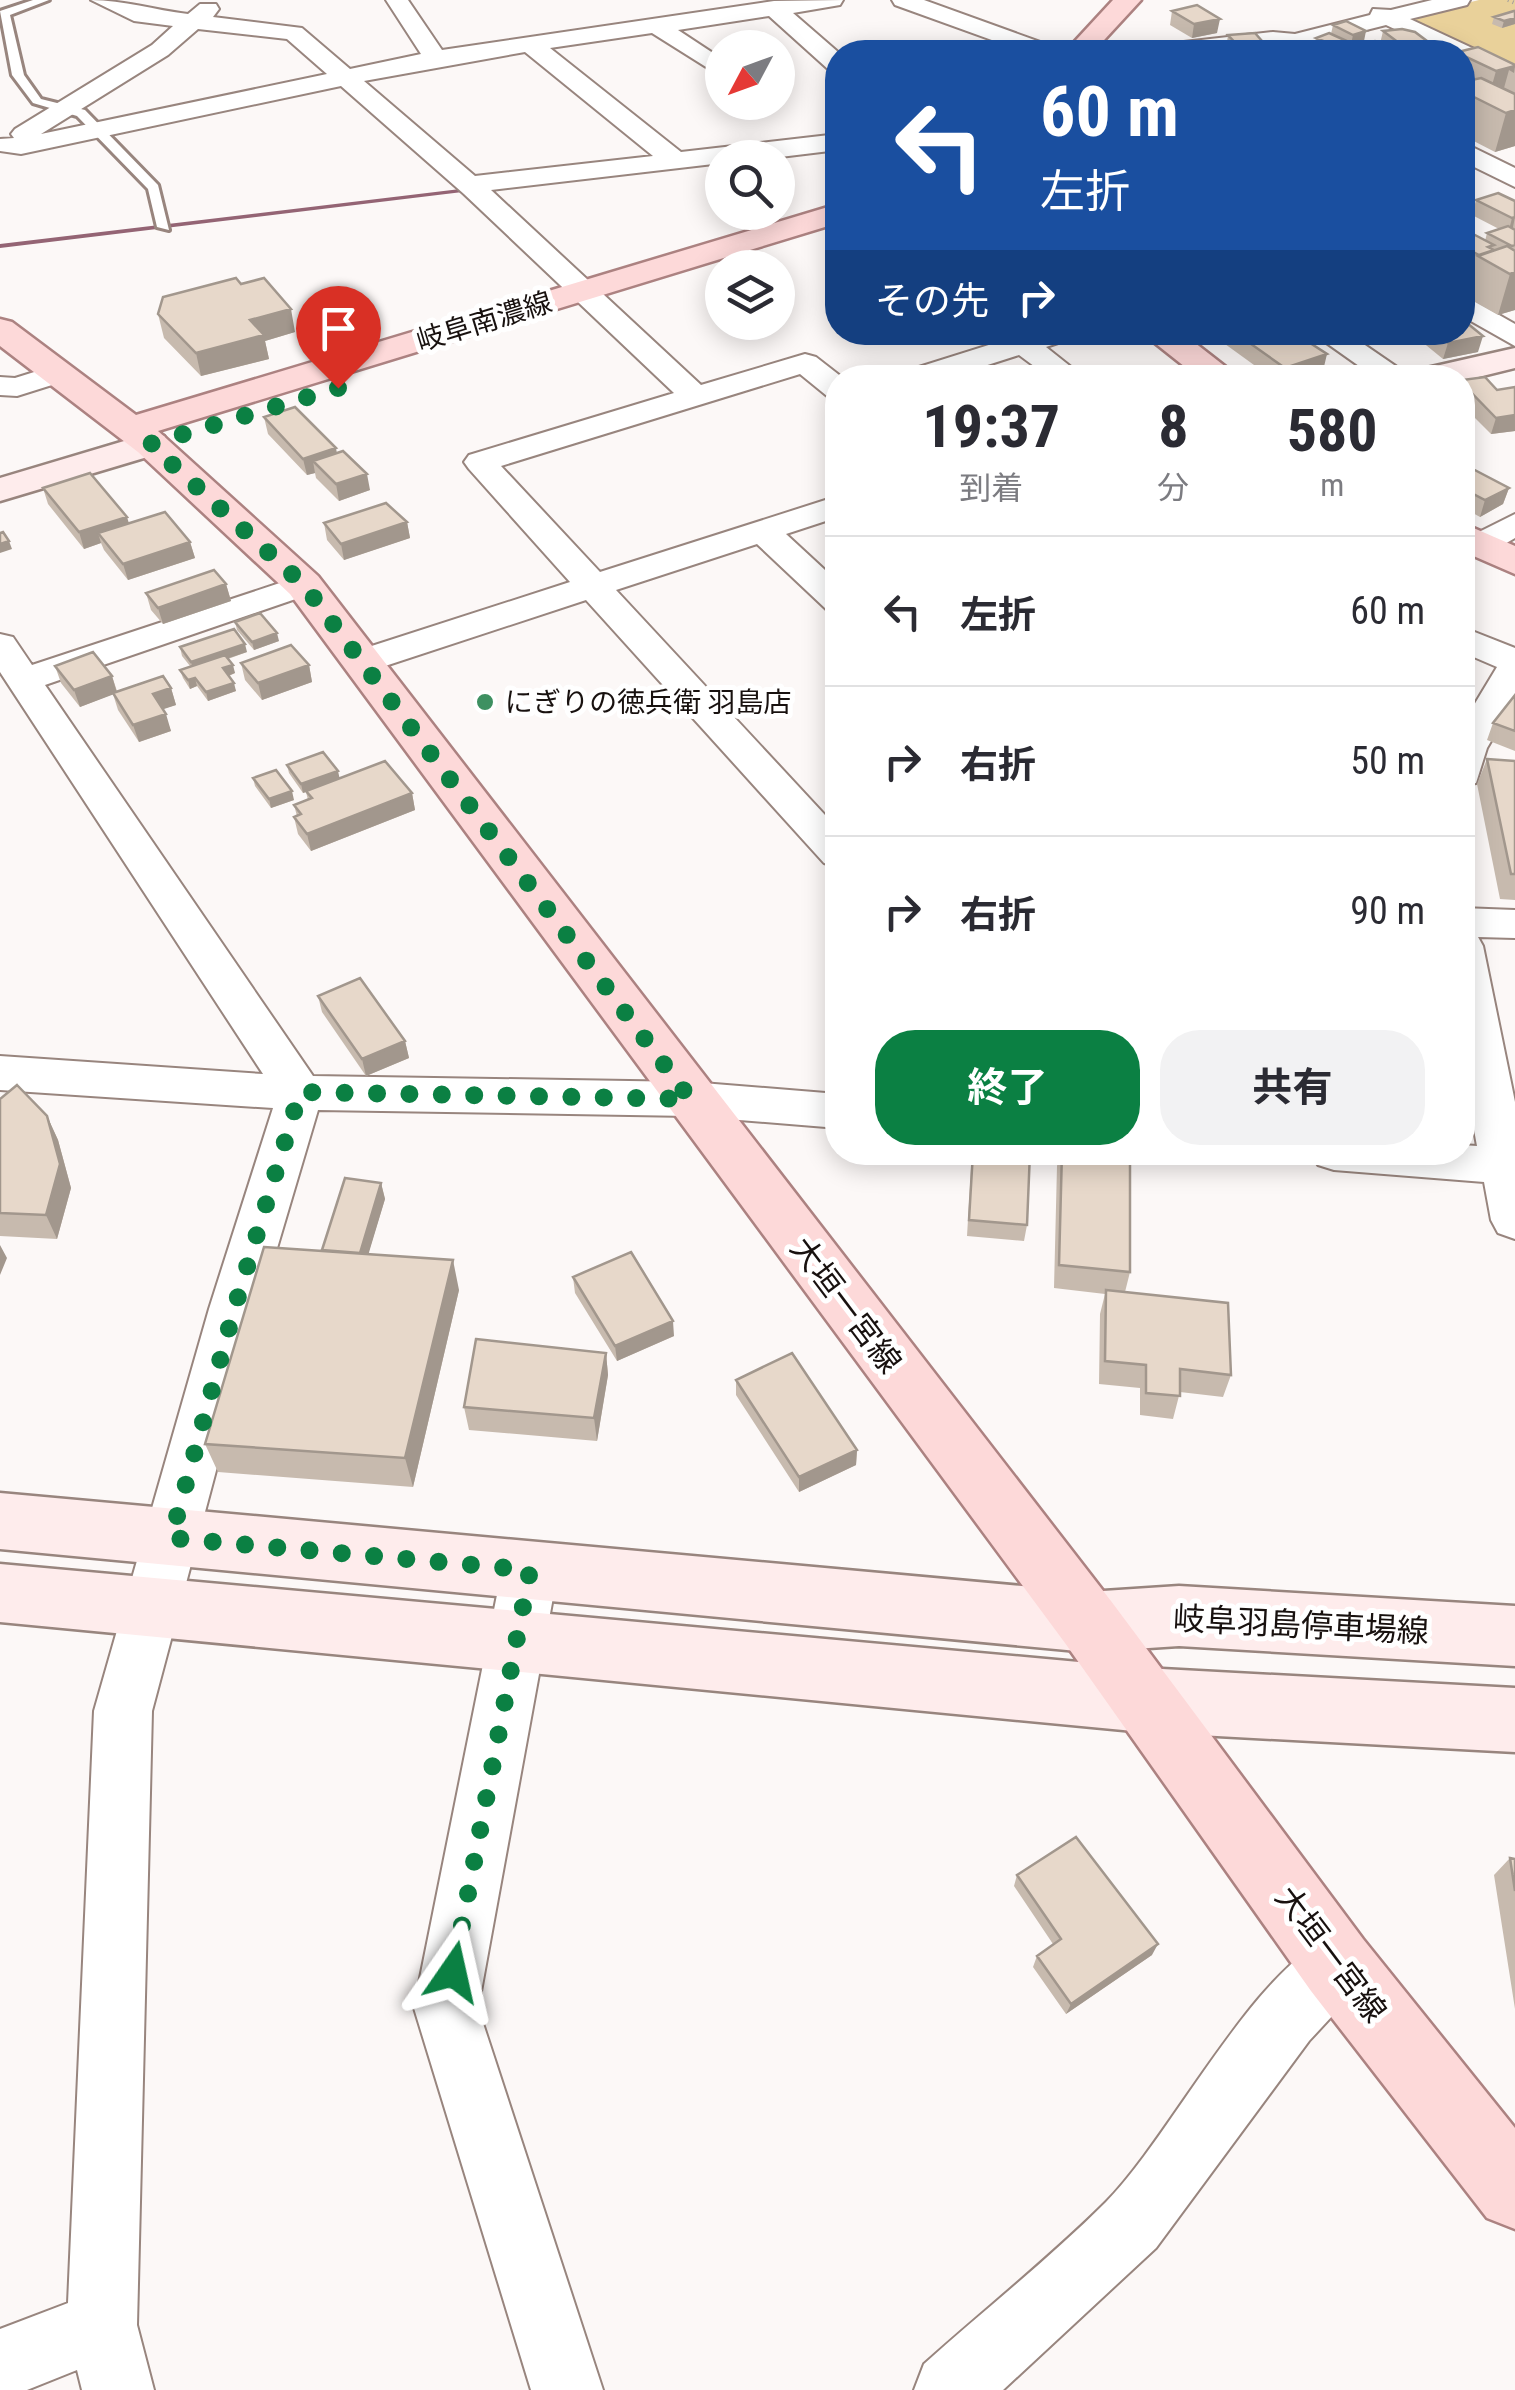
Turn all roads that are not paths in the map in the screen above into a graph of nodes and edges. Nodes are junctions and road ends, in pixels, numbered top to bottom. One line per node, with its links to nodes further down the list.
1 (44, 0): 30 (lane)
2 (102, 0): 15 (street)
3 (216, 0): 15 (street)
4 (397, 0): 24 (street)
5 (712, 0): 13 (street)
6 (832, 0): 12 (street)
7 (903, 0): 17 (street)
8 (1128, 0): 18 (main road)
9 (1158, 0): 19 (main road)
10 (1350, 0): 14 (street)
11 (1459, 0): 14 (street)
12 (774, 8): 13 (street); 23 (street)
13 (740, 14): 16 (street)
14 (1388, 18): 20 (street); 21 (street)
15 (194, 23): 29 (street); 30 (street)
16 (660, 28): 22 (street); 25 (street)
17 (1013, 40)
18 (1090, 40)
19 (1123, 40)
20 (1322, 40)
21 (1436, 40)
22 (530, 45): 24 (street); 35 (street)
23 (825, 53)
24 (436, 58): 29 (street)
25 (705, 58)
26 (1475, 58): 28 (street)
27 (1475, 71): 28 (street)
28 (1505, 72)
29 (344, 79): 31 (street); 37 (street)
30 (62, 110): 31 (lane); 33 (street)
31 (98, 130): 33 (street); 39 (lane)
32 (825, 144): 35 (street)
33 (4, 147)
34 (1475, 157): 36 (street)
35 (678, 162): 37 (street)
36 (1515, 179)
37 (476, 192): 44 (street)
38 (825, 218): 44 (main road, 岐阜南濃線)
39 (164, 227)
40 (825, 237): 41 (main road)
41 (787, 250)
42 (705, 275): 44 (main road, 岐阜南濃線)
43 (1475, 300): 46 (street)
44 (592, 301): 60 (street); 61 (main road, 岐阜南濃線)
45 (0, 329): 57 (main road)
46 (1515, 338)
47 (1020, 345): 52 (street)
48 (1024, 345): 53 (street)
49 (1176, 345): 54 (main road)
50 (1346, 345): 55 (street)
51 (1515, 358): 56 (street)
52 (956, 365)
53 (1052, 365)
54 (1205, 365)
55 (1377, 365)
56 (1475, 368)
57 (60, 373): 59 (street); 61 (main road)
58 (825, 379): 60 (street)
59 (0, 386)
60 (694, 394): 71 (street)
61 (140, 436): 62 (street); 63 (street); 70 (main road, 大垣一宮線)
62 (0, 467)
63 (0, 490)
64 (825, 510): 66 (street)
65 (1515, 524): 67 (street)
66 (763, 531): 71 (street); 72 (street)
67 (1475, 539)
68 (1475, 542): 69 (main road)
69 (1515, 562)
70 (304, 585): 75 (main road, 大垣一宮線); 77 (street)
71 (591, 587): 75 (street); 79 (street)
72 (825, 590)
73 (0, 644): 77 (street)
74 (1475, 645): 76 (street)
75 (363, 661): 85 (main road, 大垣一宮線)
76 (1515, 665): 78 (street)
77 (11, 684): 84 (street)
78 (1475, 736)
79 (823, 816)
80 (1475, 922): 81 (street)
81 (1515, 924)
82 (1475, 1007): 88 (street)
83 (0, 1073): 84 (street)
84 (300, 1092): 85 (street); 91 (street)
85 (690, 1099): 86 (street); 95 (main road, 大垣一宮線)
86 (825, 1111)
87 (1475, 1164): 88 (street)
88 (1509, 1167): 89 (street)
89 (1515, 1220)
90 (0, 1522): 91 (street, 岐阜羽島停車場線)
91 (171, 1538): 92 (street, 岐阜羽島停車場線); 94 (street)
92 (530, 1570): 95 (street, 岐阜羽島停車場線); 97 (street)
93 (0, 1593): 94 (street)
94 (150, 1607): 97 (street); 102 (street)
95 (1088, 1622): 96 (street, 岐阜羽島停車場線); 98 (main road, 大垣一宮線)
96 (1515, 1636)
97 (517, 1643): 98 (street); 104 (street)
98 (1144, 1700): 99 (street); 100 (main road, 大垣一宮線)
99 (1515, 1720)
100 (1337, 1965): 101 (main road, 大垣一宮線); 105 (street)
101 (1515, 2190)
102 (110, 2357): 103 (street)
103 (0, 2365)
104 (567, 2390)
105 (950, 2390)

